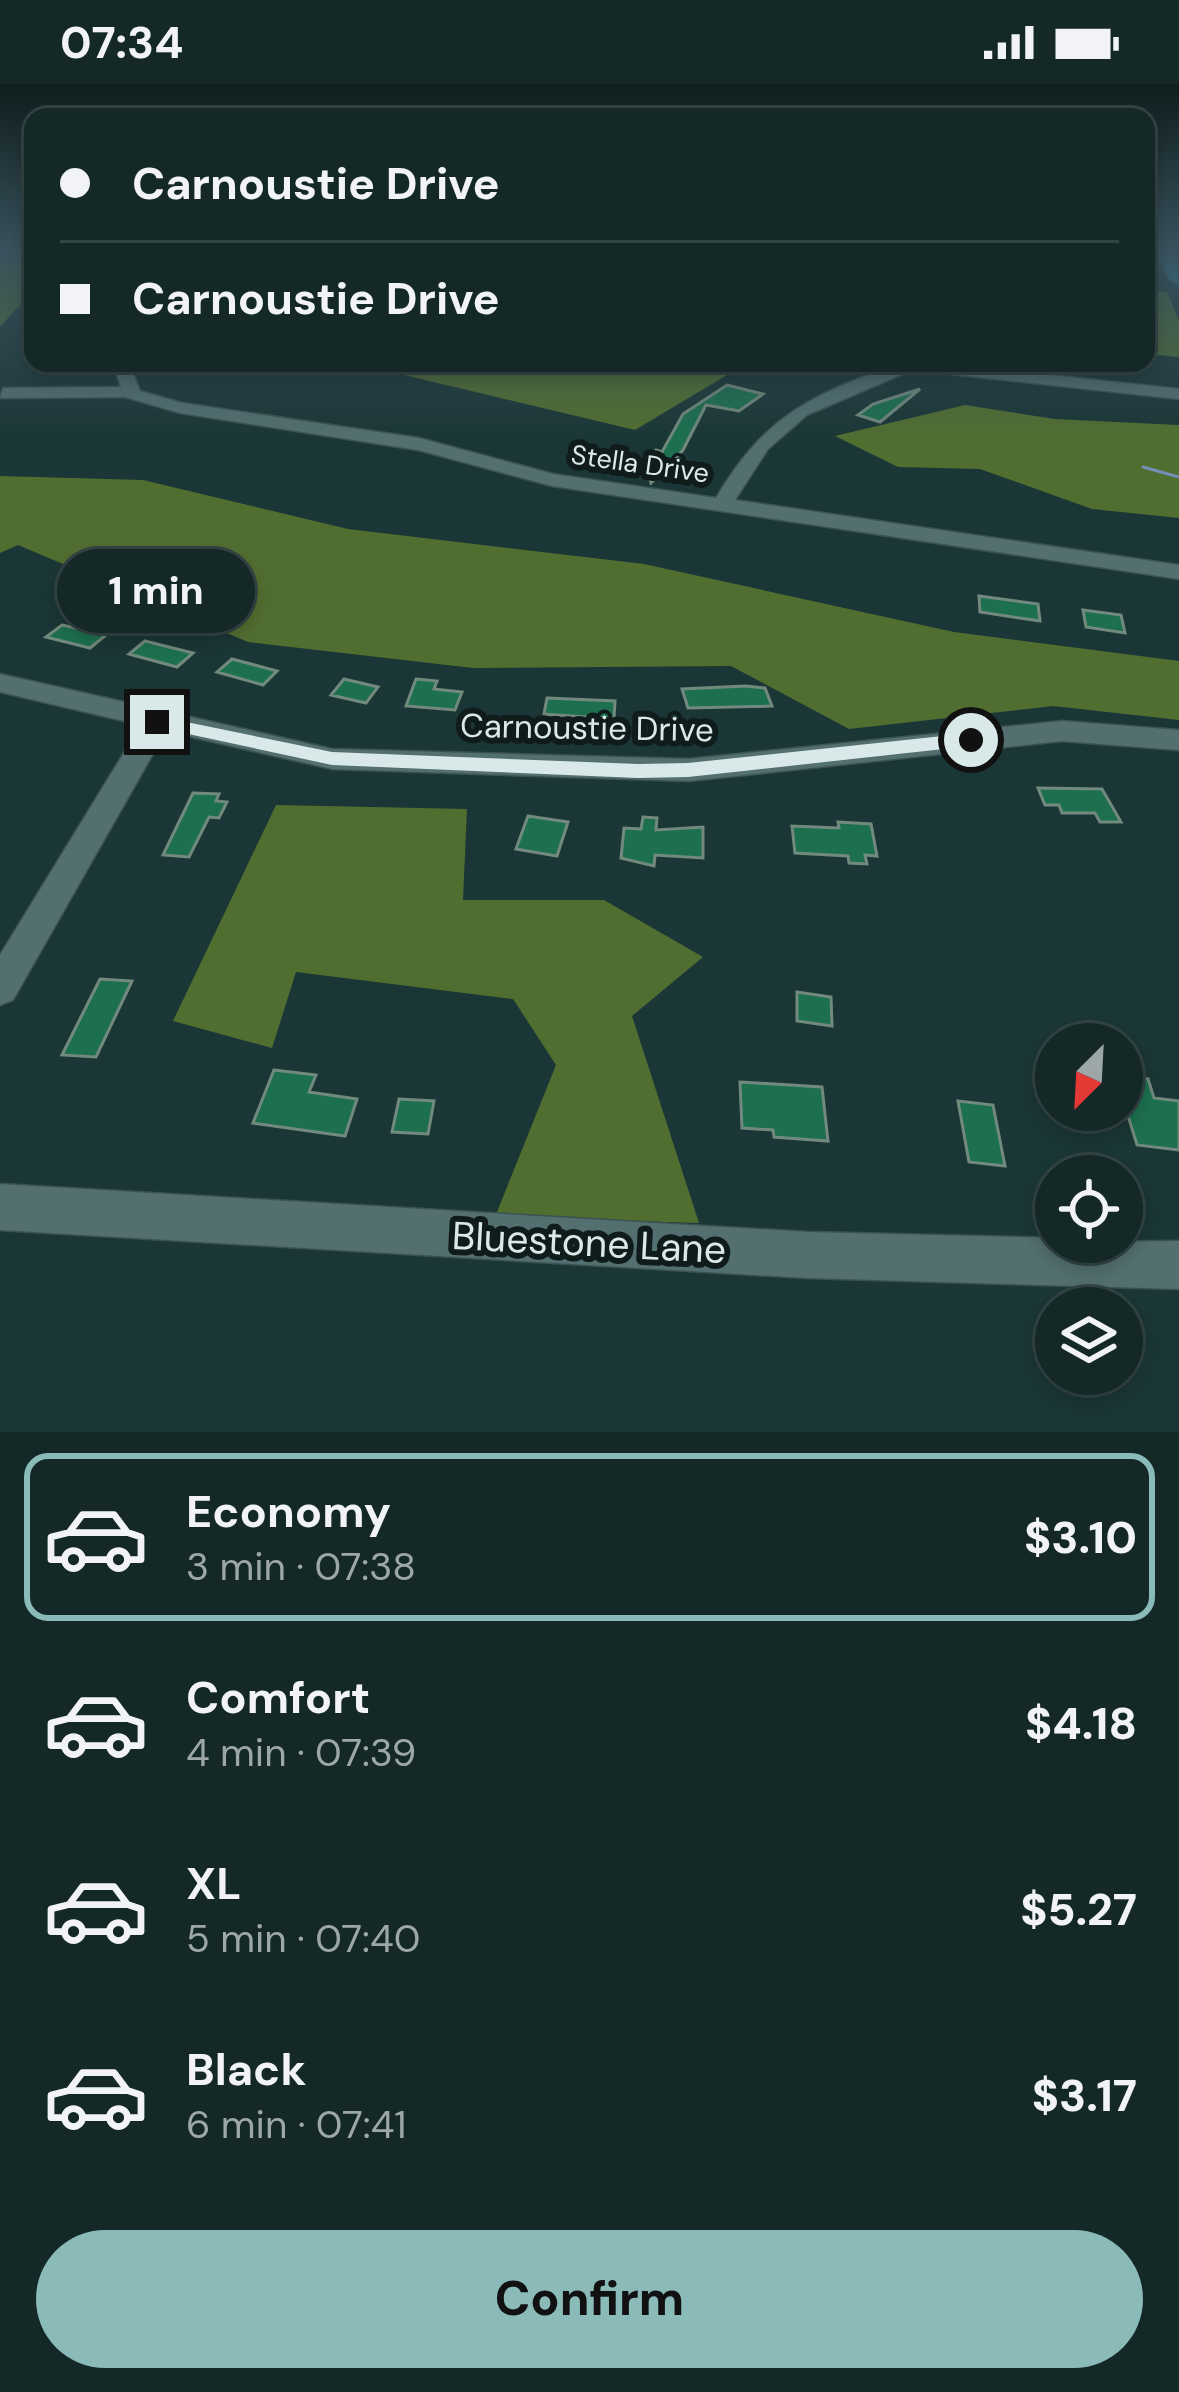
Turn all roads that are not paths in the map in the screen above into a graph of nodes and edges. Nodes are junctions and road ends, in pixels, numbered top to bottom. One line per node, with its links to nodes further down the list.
1 (123, 372): 4 (street)
2 (892, 372): 7 (street)
3 (983, 372): 6 (street)
4 (128, 392): 5 (street, Stella Drive); 7 (street, Stella Drive)
5 (3, 393)
6 (1179, 394)
7 (723, 503): 8 (street, Stella Drive)
8 (1179, 572)
9 (0, 683): 10 (street, Carnoustie Drive)
10 (157, 722): 11 (street, Carnoustie Drive); 12 (street)
11 (1179, 740)
12 (0, 988)
13 (0, 1207): 14 (street, Bluestone Lane)
14 (1179, 1264)

